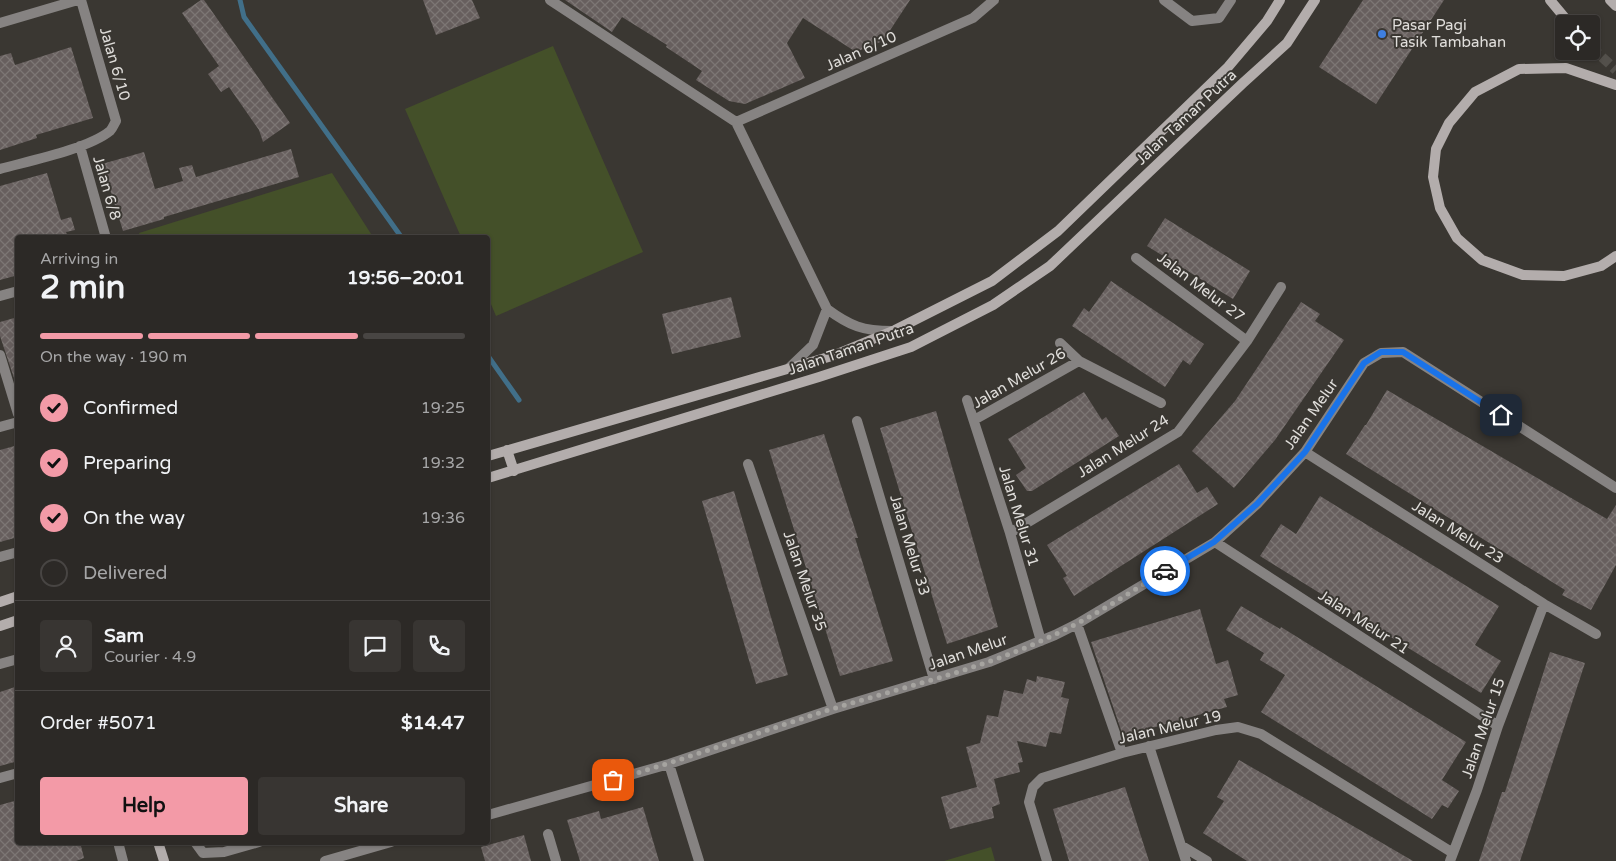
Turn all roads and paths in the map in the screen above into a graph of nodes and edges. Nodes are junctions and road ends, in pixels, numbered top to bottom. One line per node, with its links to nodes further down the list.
1 (79, 0): 14 (street); 17 (street, Jalan 6/10)
2 (550, 0): 16 (street)
3 (994, 0): 16 (street, Jalan 6/10)
4 (1164, 0): 5 (street)
5 (1231, 0)
6 (1280, 0): 13 (street, Jalan Taman Putra)
7 (1284, 0): 13 (street)
8 (1315, 0): 43 (street, Jalan Taman Putra)
9 (1550, 0): 12 (street)
10 (1610, 0): 11 (street)
11 (1616, 6)
12 (1562, 15)
13 (1267, 21): 26 (street, Jalan Taman Putra)
14 (0, 23)
15 (1616, 85): 20 (street)
16 (736, 122): 25 (street)
17 (80, 146): 18 (street, Jalan 6/10); 19 (street, Jalan 6/8)
18 (0, 169)
19 (105, 235)
20 (1616, 256)
21 (1136, 258): 27 (street, Jalan Melur 27)
22 (1280, 287): 27 (street, Jalan Melur 24)
23 (15, 292): 24 (street)
24 (0, 296)
25 (827, 309): 26 (street); 31 (street)
26 (896, 330): 31 (street, Jalan Taman Putra)
27 (1248, 341): 46 (street, Jalan Melur 24)
28 (1060, 343): 30 (street)
29 (0, 356): 34 (street)
30 (1079, 361): 33 (street); 35 (street, Jalan Melur 26)
31 (790, 367): 39 (street, Jalan Taman Putra)
32 (967, 400): 35 (street, Jalan Melur 31)
33 (1161, 403)
34 (15, 404)
35 (974, 420): 46 (street, Jalan Melur 31)
36 (856, 421): 60 (street, Jalan Melur 33)
37 (15, 423): 38 (street)
38 (0, 427)
39 (508, 450): 41 (street, Jalan Taman Putra); 43 (street)
40 (1305, 452): 45 (street, Jalan Melur); 47 (street, Jalan Melur); 52 (street, Jalan Melur 23)
41 (490, 455)
42 (748, 464): 61 (street, Jalan Melur 35)
43 (514, 471): 44 (street, Jalan Taman Putra)
44 (490, 477)
45 (1616, 488)
46 (1010, 533): 57 (street, Jalan Melur 31)
47 (1214, 542): 54 (street, Jalan Melur); 62 (street, Jalan Melur 21)
48 (15, 553): 49 (street)
49 (0, 557)
50 (15, 597): 51 (street)
51 (0, 602)
52 (1544, 604): 56 (street, Jalan Melur 23); 62 (street, Jalan Melur 15)
53 (15, 621): 55 (street)
54 (1077, 624): 57 (street, Jalan Melur); 64 (street)
55 (0, 626)
56 (1596, 634)
57 (1042, 641): 60 (street, Jalan Melur)
58 (15, 660): 59 (street)
59 (0, 664)
60 (934, 679): 61 (street, Jalan Melur)
61 (833, 709): 65 (street, Jalan Melur)
62 (1498, 726): 77 (street, Jalan Melur 15)
63 (1149, 746): 64 (street, Jalan Melur 19); 75 (street); 77 (street, Jalan Melur 19)
64 (1122, 753): 83 (street, Jalan Melur 19)
65 (670, 764): 68 (street, Jalan Melur); 82 (street)
66 (15, 774): 67 (street)
67 (0, 778)
68 (490, 814)
69 (548, 834): 81 (street)
70 (118, 845): 78 (street)
71 (159, 845): 79 (street)
72 (197, 845): 73 (street)
73 (248, 845)
74 (371, 845): 76 (street)
75 (1182, 846): 84 (street); 85 (street)
76 (357, 847): 80 (street)
77 (1452, 857)
78 (120, 860)
79 (164, 861)
80 (325, 861)
81 (556, 861)
82 (699, 861)
83 (1047, 861)
84 (1186, 861)
85 (1207, 861)

